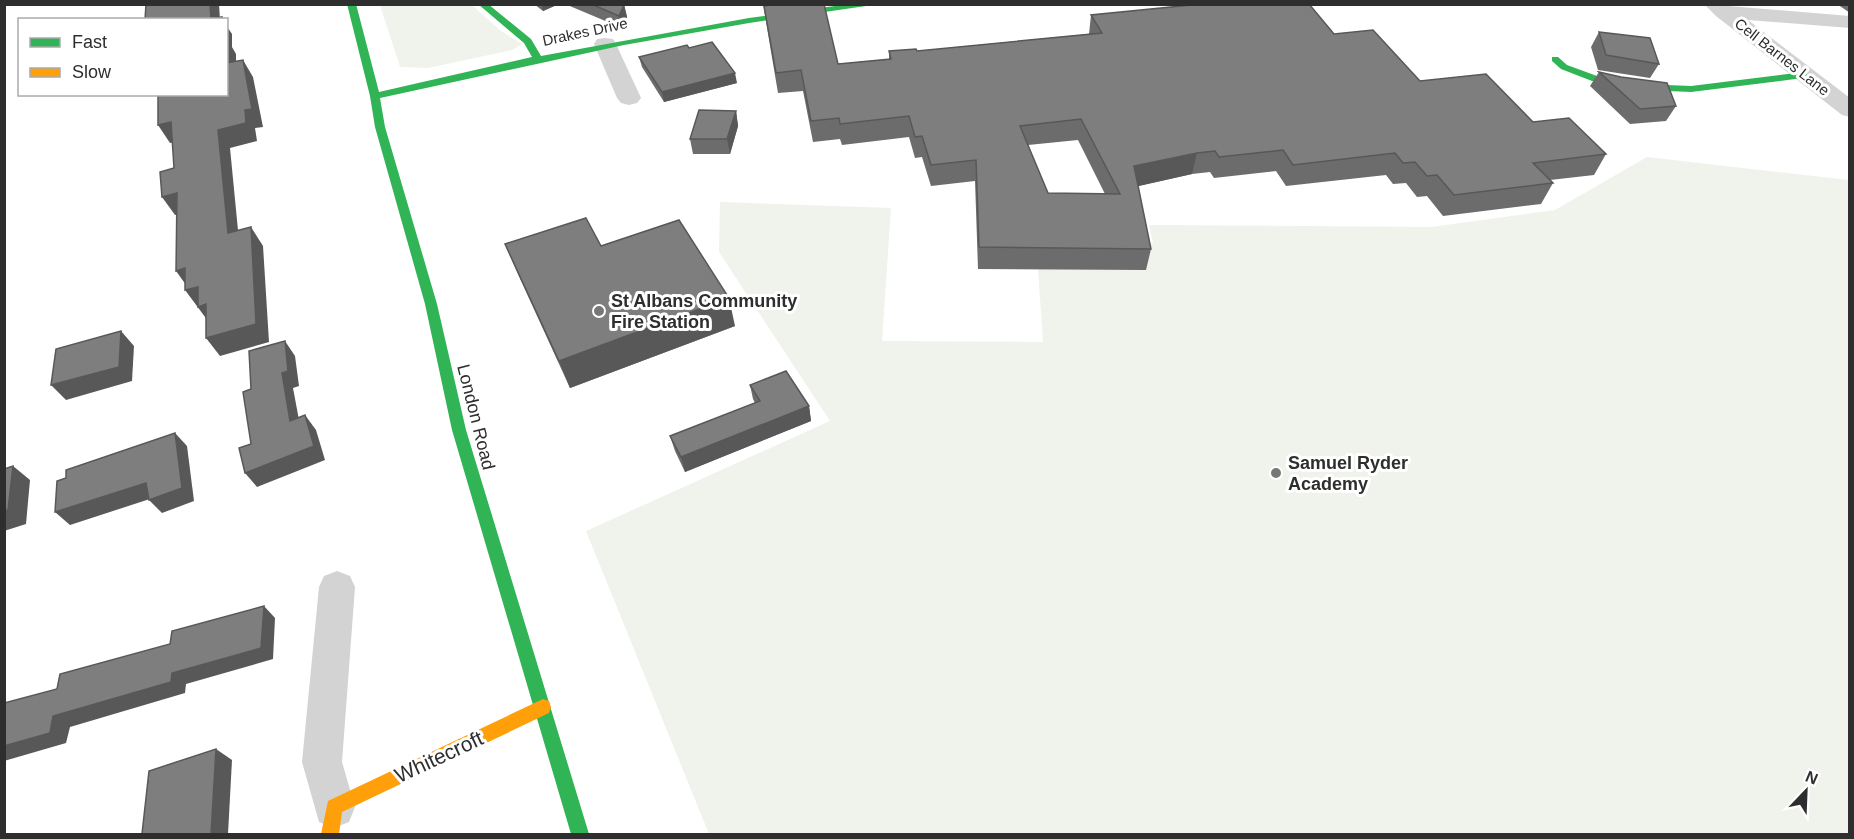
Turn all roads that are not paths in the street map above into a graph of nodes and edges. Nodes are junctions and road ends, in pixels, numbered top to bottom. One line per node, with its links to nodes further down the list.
1 (351, 4): 10 (street, London Road)
2 (482, 4): 7 (street)
3 (876, 4): 6 (street, Drakes Drive)
4 (1719, 8): 5 (street); 9 (street, Cell Barnes Lane)
5 (1850, 22)
6 (605, 44): 7 (street, Drakes Drive); 11 (street)
7 (538, 59): 10 (street, Drakes Drive)
8 (1555, 59): 9 (street)
9 (1803, 75): 12 (street, Cell Barnes Lane)
10 (375, 96): 14 (street, London Road)
11 (629, 98)
12 (1850, 110)
13 (337, 587): 15 (street, Whitecroft)
14 (543, 707): 15 (street, Whitecroft); 16 (street, London Road)
15 (332, 820)
16 (580, 834)

